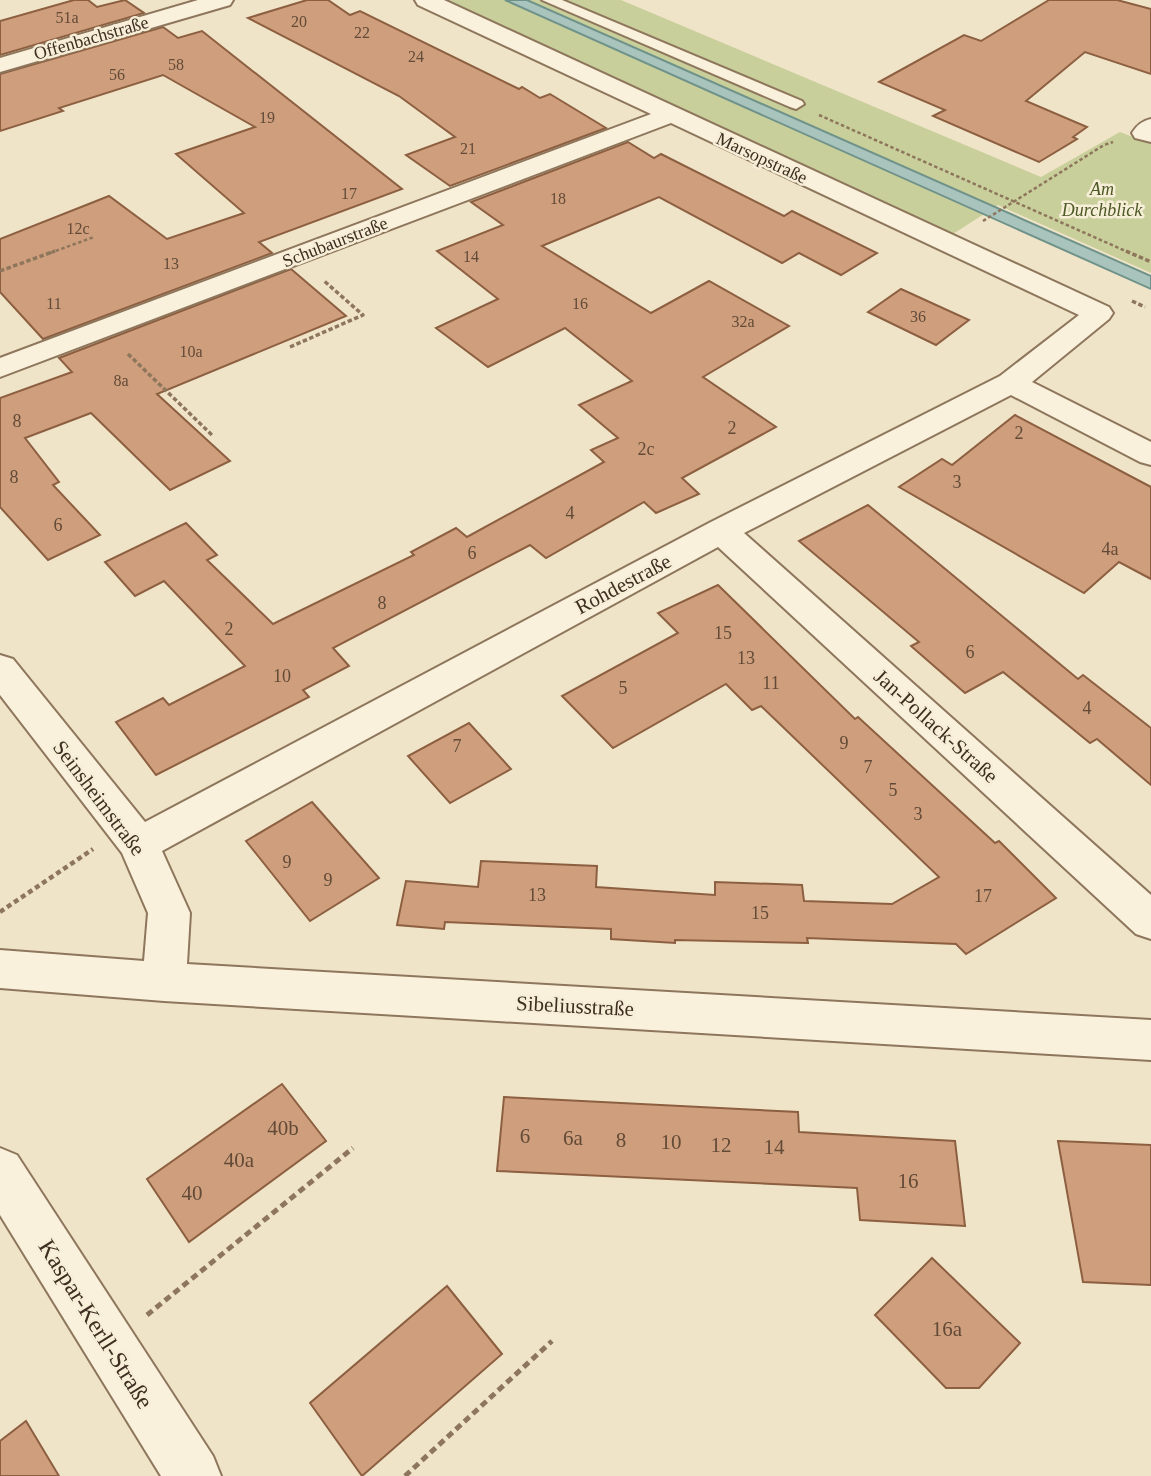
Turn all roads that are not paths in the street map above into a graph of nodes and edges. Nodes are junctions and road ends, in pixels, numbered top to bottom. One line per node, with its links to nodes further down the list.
1 (222, 0): 4 (street, Offenbachstraße)
2 (426, 0): 6 (street, Marsopstraße)
3 (550, 0): 5 (lane)
4 (0, 65)
5 (796, 104)
6 (670, 115): 7 (street, Marsopstraße); 8 (street, Schubaurstraße)
7 (1099, 313): 9 (street, Rohdestraße)
8 (0, 368)
9 (1011, 383): 10 (street); 11 (street, Rohdestraße)
10 (1151, 455)
11 (721, 531): 13 (street, Rohdestraße); 14 (street, Jan-Pollack-Straße)
12 (0, 669): 13 (street, Seinsheimstraße)
13 (133, 836): 16 (street, Seinsheimstraße)
14 (1151, 920)
15 (0, 969): 16 (street, Sibeliusstraße)
16 (164, 982): 17 (street, Sibeliusstraße)
17 (1151, 1040)
18 (0, 1171): 19 (street, Kaspar-Kerll-Straße)
19 (193, 1476)

